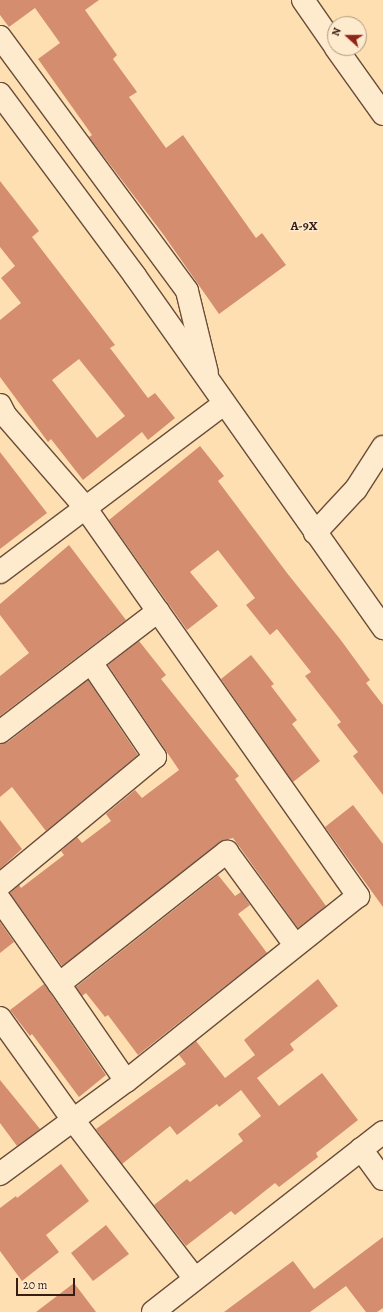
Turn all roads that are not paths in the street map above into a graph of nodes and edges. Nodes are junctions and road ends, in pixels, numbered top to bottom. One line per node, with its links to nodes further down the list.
1 (303, 0): 2 (street)
2 (327, 34)
3 (0, 37): 7 (street)
4 (342, 56): 6 (street)
5 (0, 94): 7 (street)
6 (383, 114)
7 (210, 385): 8 (street)
8 (224, 404): 11 (street); 12 (street)
9 (0, 405): 11 (street)
10 (383, 447): 12 (street)
11 (84, 506): 13 (street); 14 (street)
12 (315, 533): 15 (street)
13 (0, 572)
14 (158, 611): 16 (street); 20 (street)
15 (383, 628)
16 (92, 664): 17 (street); 18 (street)
17 (0, 732)
18 (0, 885)
19 (0, 900): 21 (street)
20 (296, 945): 21 (street); 23 (street)
21 (59, 984): 23 (street)
22 (0, 1018): 24 (street)
23 (126, 1081): 24 (street)
24 (73, 1120): 27 (street); 29 (street)
25 (383, 1132): 26 (street)
26 (361, 1149): 28 (street); 29 (street)
27 (0, 1174)
28 (383, 1179)
29 (195, 1279): 30 (street)
30 (153, 1312)

